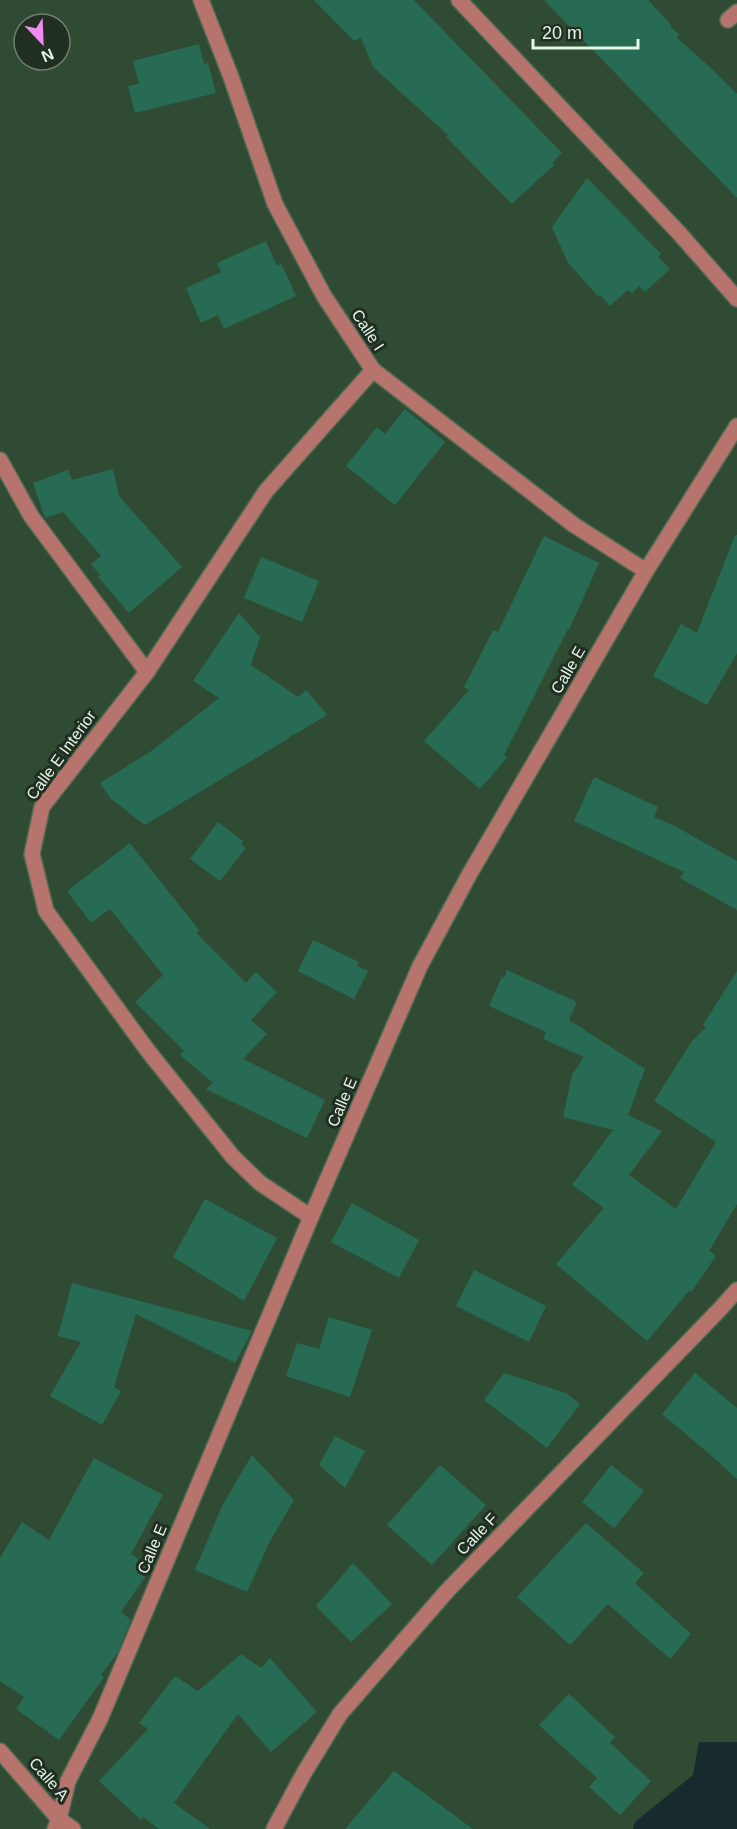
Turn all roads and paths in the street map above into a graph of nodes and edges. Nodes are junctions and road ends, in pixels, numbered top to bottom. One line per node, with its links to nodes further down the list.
1 (201, 0): 4 (street, Calle I)
2 (459, 0): 3 (street)
3 (737, 299)
4 (373, 370): 7 (street, Calle I); 8 (street, Calle E Interior)
5 (737, 426): 7 (street, Calle E)
6 (0, 460): 8 (street)
7 (646, 571): 9 (street, Calle E)
8 (147, 672): 9 (street, Calle E Interior)
9 (311, 1217): 12 (street, Calle E)
10 (737, 1290): 14 (street, Calle F)
11 (0, 1751): 12 (street, Calle A)
12 (57, 1824): 13 (street, Calle A)
13 (73, 1829)
14 (274, 1829)

